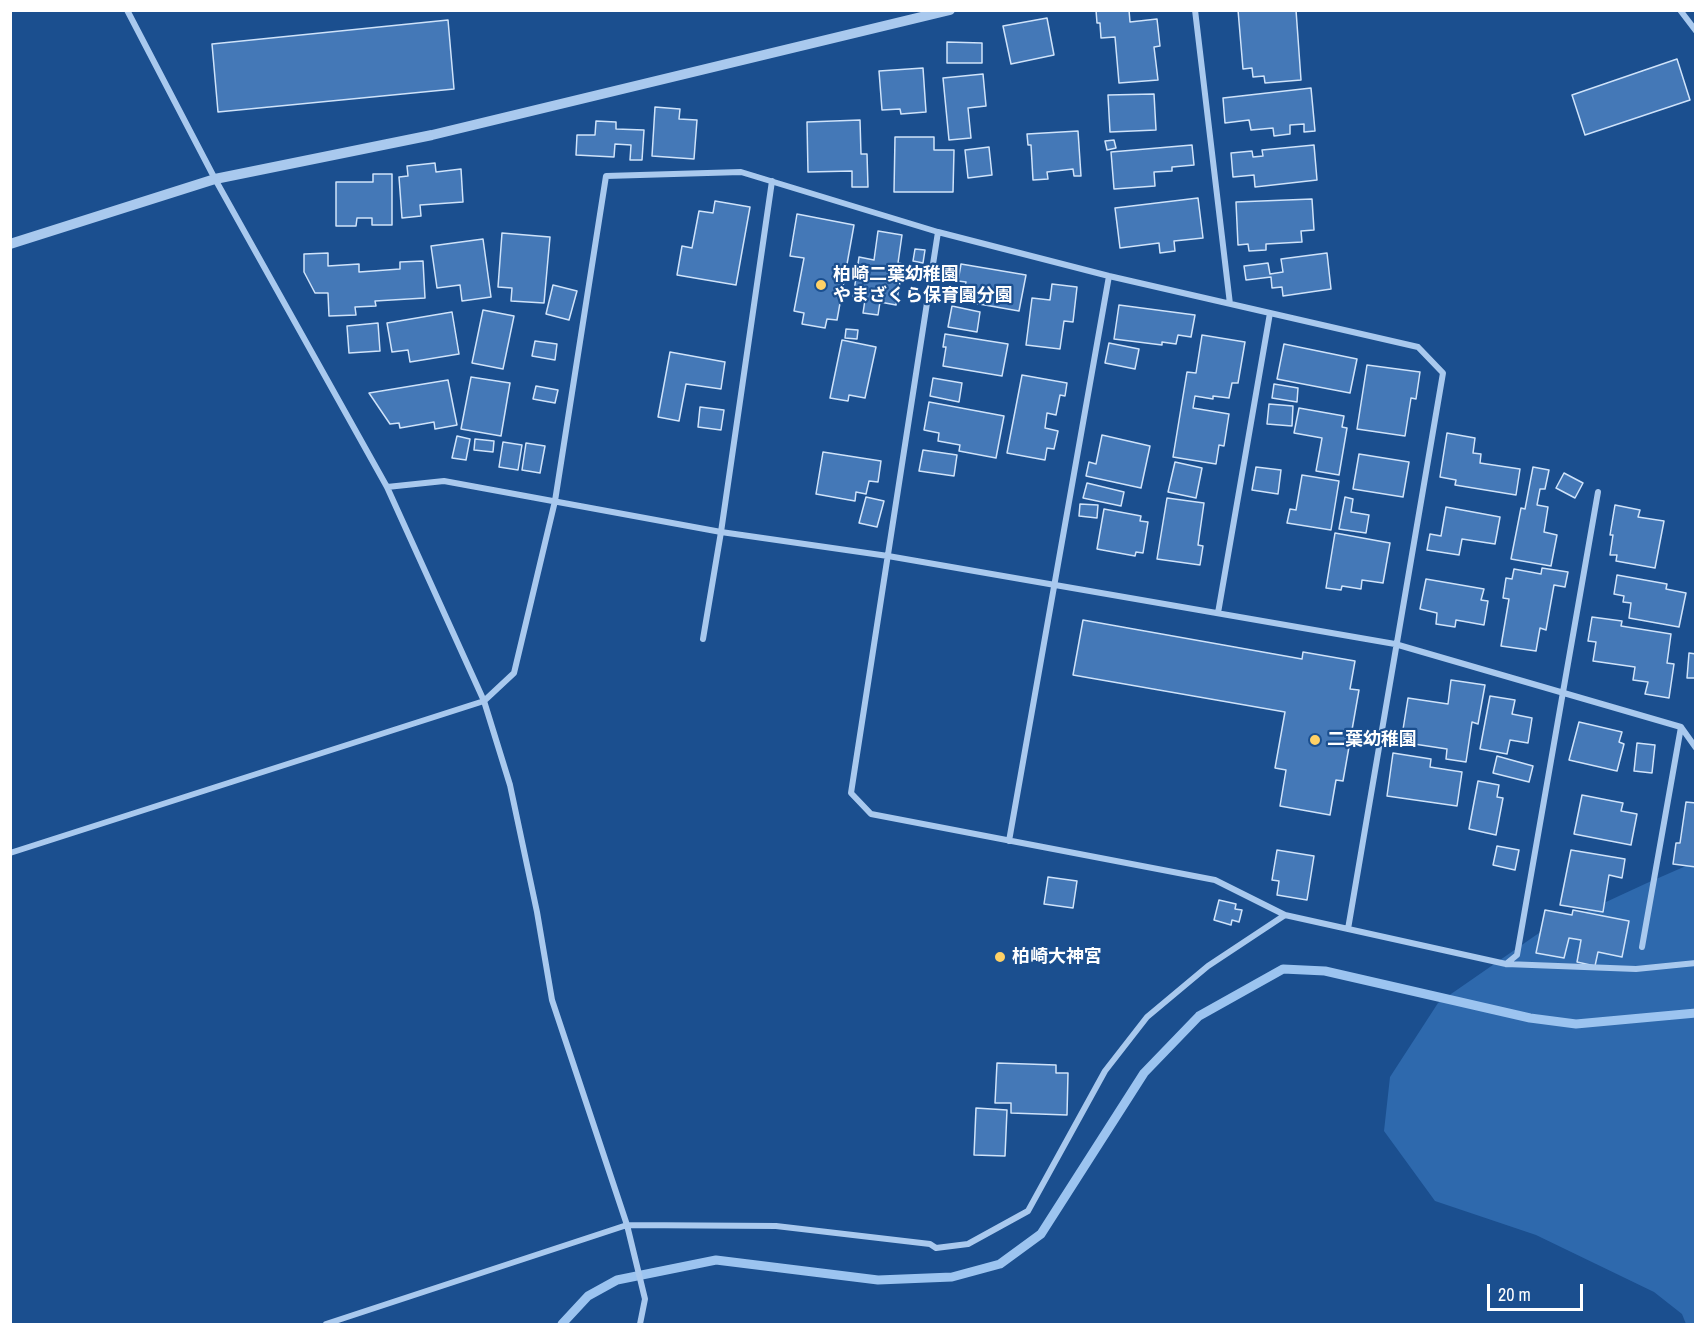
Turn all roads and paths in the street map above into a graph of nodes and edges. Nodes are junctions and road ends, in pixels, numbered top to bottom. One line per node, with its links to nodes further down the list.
1 (127, 10): 6 (street)
2 (950, 10): 6 (street)
3 (1195, 10): 11 (street)
4 (1680, 10): 5 (street)
5 (1695, 31)
6 (215, 178): 9 (street); 13 (street)
7 (772, 181): 8 (street); 15 (street); 16 (street)
8 (938, 232): 10 (street); 17 (street)
9 (10, 244)
10 (1109, 276): 11 (street); 18 (street)
11 (1230, 304): 12 (street)
12 (1270, 313): 19 (street); 21 (street)
13 (387, 487): 15 (street); 23 (street)
14 (1598, 492): 22 (street)
15 (555, 501): 16 (street); 23 (street)
16 (721, 532): 17 (street); 20 (street)
17 (888, 556): 18 (street); 26 (street)
18 (1054, 585): 19 (street); 26 (street)
19 (1218, 613): 21 (street)
20 (703, 639)
21 (1395, 644): 22 (street); 29 (street)
22 (1563, 694): 24 (street); 32 (street)
23 (484, 701): 27 (street); 33 (street)
24 (1681, 727): 25 (street); 30 (street)
25 (1695, 748)
26 (1009, 841): 28 (street)
27 (10, 853)
28 (1285, 915): 29 (street); 33 (street)
29 (1348, 929): 32 (street)
30 (1642, 947)
31 (1695, 963): 32 (street)
32 (1506, 964)
33 (627, 1225): 34 (street); 35 (street)
34 (326, 1324)
35 (640, 1324)

